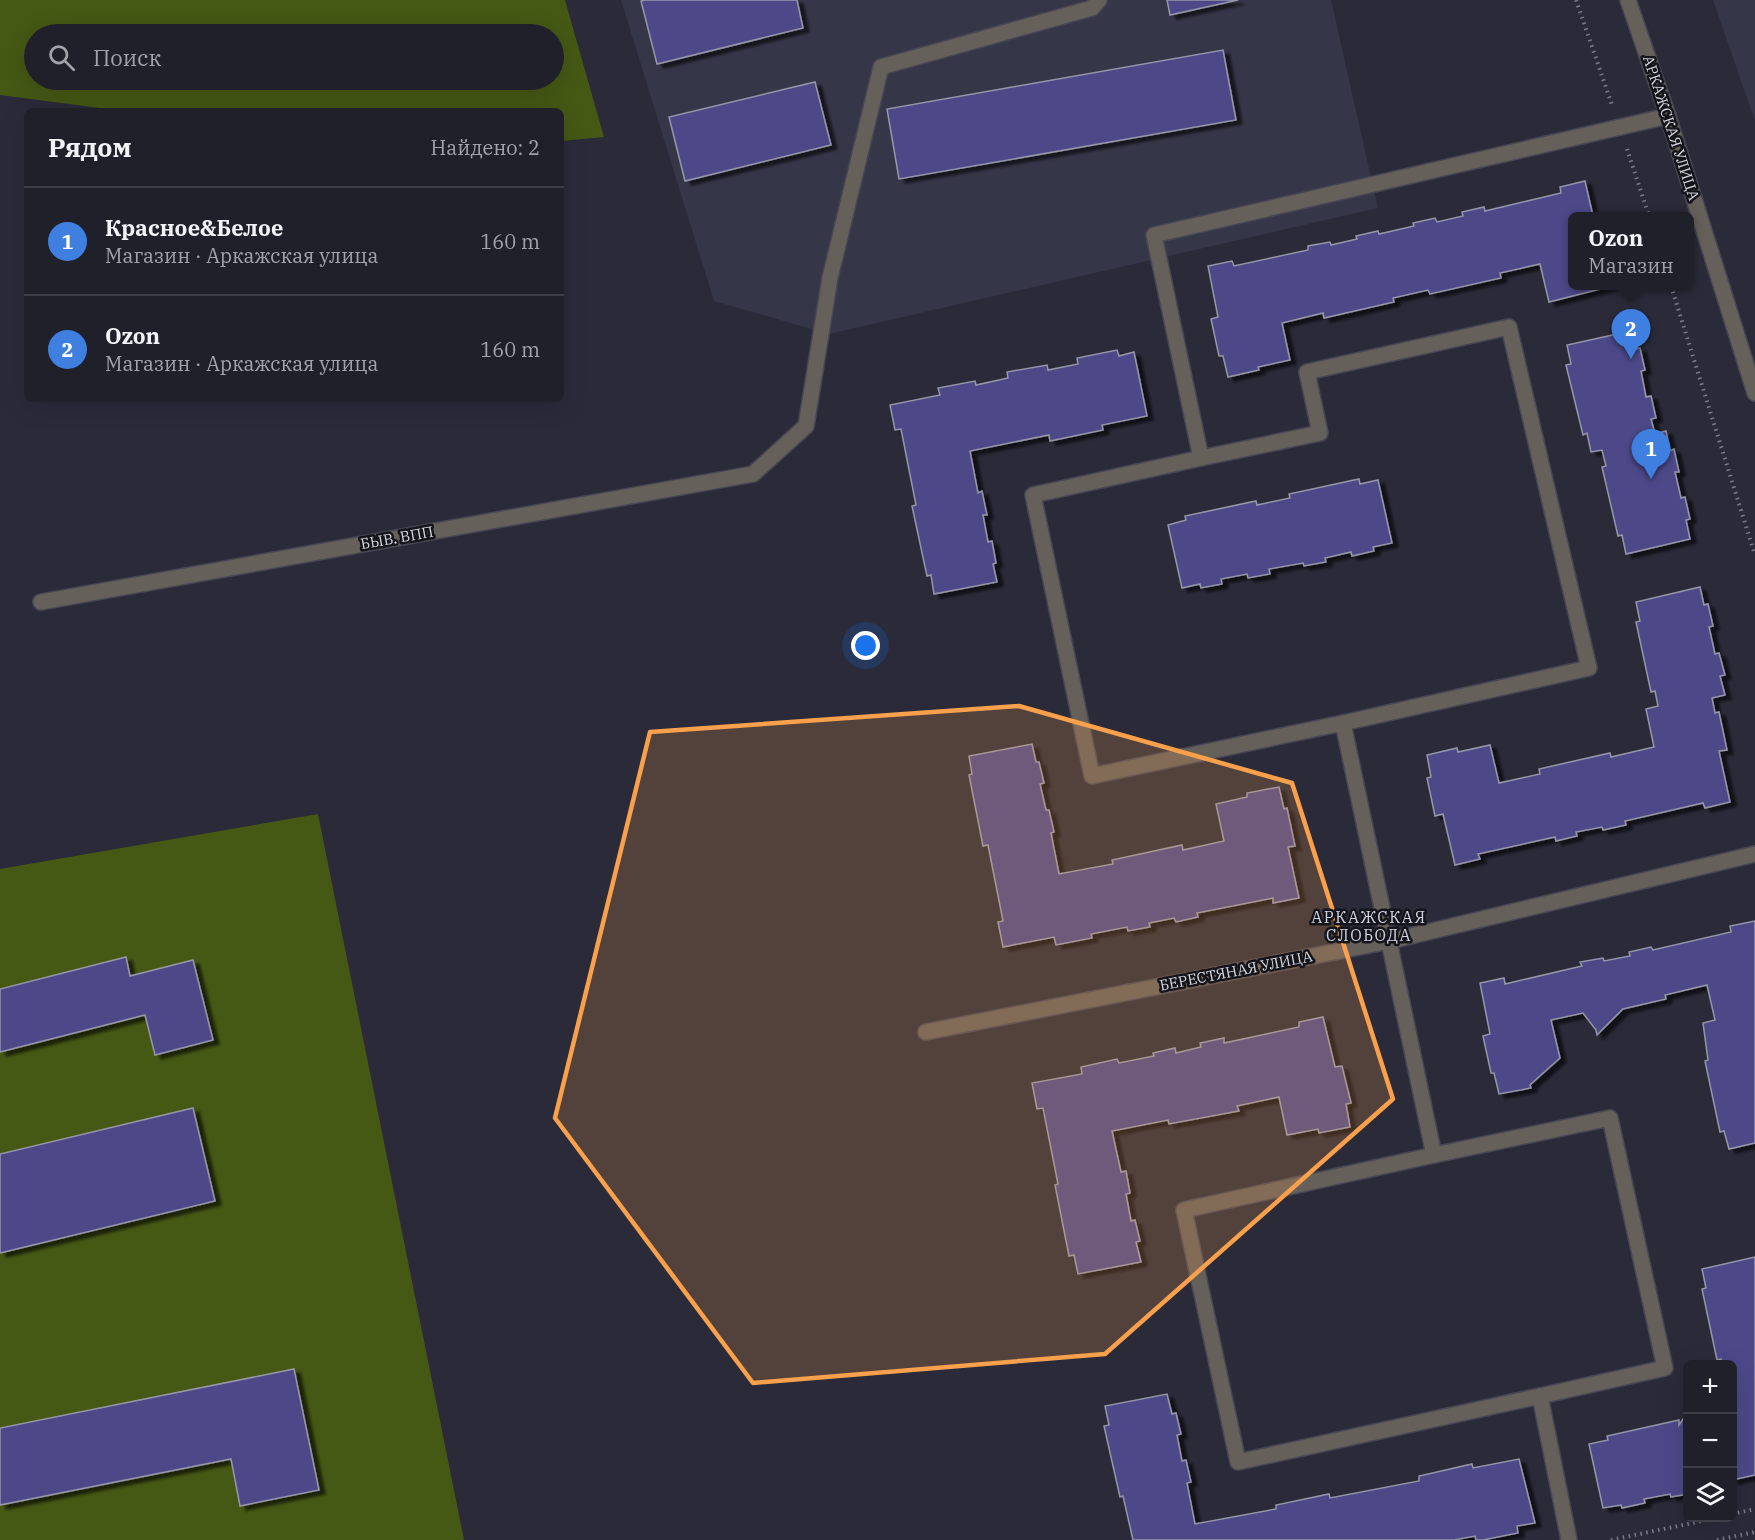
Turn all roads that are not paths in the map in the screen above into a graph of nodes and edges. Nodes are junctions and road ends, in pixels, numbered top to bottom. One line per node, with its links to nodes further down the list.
1 (1100, 0): 6 (street, БЫВ. ВПП)
2 (1628, 0): 3 (street, АРКАЖСКАЯ УЛИЦА)
3 (1668, 116): 4 (street, АРКАЖСКАЯ УЛИЦА); 5 (street)
4 (1755, 393)
5 (1201, 458): 7 (street); 7 (street)
6 (41, 602)
7 (1344, 723): 9 (street)
8 (1755, 854): 9 (street, БЕРЕСТЯНАЯ УЛИЦА)
9 (1390, 940): 10 (street, БЕРЕСТЯНАЯ УЛИЦА); 11 (street)
10 (926, 1032)
11 (1434, 1155): 12 (street); 12 (street)
12 (1540, 1396): 13 (street)
13 (1569, 1540)

